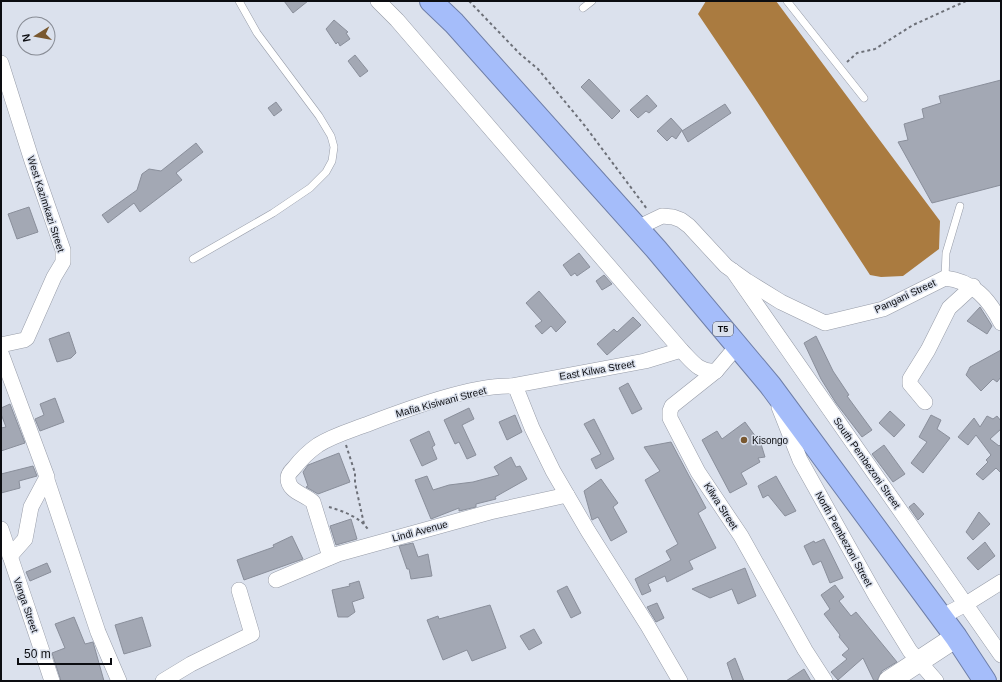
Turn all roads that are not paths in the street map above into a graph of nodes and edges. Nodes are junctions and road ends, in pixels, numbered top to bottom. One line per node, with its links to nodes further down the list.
1 (239, 1): 11 (lane)
2 (378, 1): 18 (street)
3 (431, 1): 10 (highway, T5)
4 (592, 1): 6 (lane)
5 (787, 1): 8 (lane)
6 (583, 8)
7 (1, 63): 16 (street, West Kazimkazi Street)
8 (864, 98)
9 (960, 206): 13 (lane)
10 (646, 223): 12 (street, Pangani Street); 17 (highway, T5)
11 (193, 259)
12 (733, 271): 13 (street, Pangani Street); 32 (street, South Pembezoni Street)
13 (945, 278): 14 (street, Pangani Street)
14 (973, 286): 15 (street); 23 (street)
15 (1001, 323)
16 (1, 345)
17 (736, 346): 20 (street, Kilwa Street); 21 (highway, T5)
18 (681, 350): 20 (street); 22 (street, East Kilwa Street)
19 (1, 354): 24 (street)
20 (716, 371): 41 (street, Kilwa Street)
21 (770, 385): 33 (highway, T5); 36 (street, North Pembezoni Street)
22 (511, 386): 25 (street); 28 (street, Mafia Kisiwani Street)
23 (925, 402)
24 (47, 480): 27 (street); 38 (street)
25 (567, 495): 28 (street, Lindi Avenue); 40 (street)
26 (1, 529): 27 (street, Vanga Street)
27 (10, 556): 37 (street, Vanga Street)
28 (330, 557): 29 (street, Lindi Avenue)
29 (276, 580)
30 (1001, 582): 32 (street)
31 (239, 590): 39 (street)
32 (966, 604): 33 (street); 35 (street, South Pembezoni Street)
33 (941, 618): 34 (highway, T5)
34 (956, 637): 36 (street); 44 (highway, T5)
35 (1001, 655)
36 (918, 661): 42 (street); 43 (street, North Pembezoni Street)
37 (52, 681)
38 (119, 681)
39 (163, 681)
40 (680, 681)
41 (825, 681)
42 (889, 681)
43 (936, 681)
44 (985, 681)

